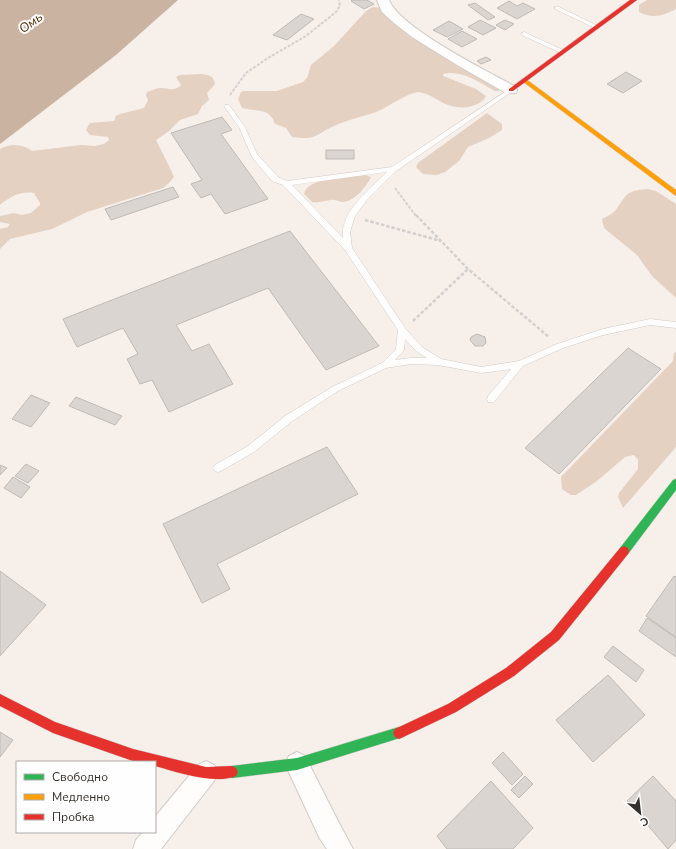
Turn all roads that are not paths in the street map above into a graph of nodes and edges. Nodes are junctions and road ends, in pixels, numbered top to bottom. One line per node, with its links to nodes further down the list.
1 (383, 0): 8 (street)
2 (634, 0): 4 (street)
3 (558, 8): 4 (lane)
4 (597, 27): 6 (street)
5 (524, 34): 6 (lane)
6 (563, 52): 7 (street)
7 (524, 80): 8 (street); 12 (street)
8 (511, 90): 10 (lane)
9 (227, 106): 11 (lane)
10 (394, 169): 11 (lane); 13 (lane)
11 (286, 183): 13 (lane)
12 (676, 194)
13 (348, 248): 15 (lane)
14 (676, 325): 17 (lane)
15 (402, 330): 16 (lane); 18 (lane)
16 (440, 362): 17 (lane); 18 (lane)
17 (520, 364): 19 (lane)
18 (385, 365): 20 (lane)
19 (491, 399)
20 (218, 468)
21 (676, 483): 23 (street)
22 (0, 700): 24 (street)
23 (297, 764): 24 (street); 26 (street)
24 (206, 773): 25 (street)
25 (146, 849)
26 (341, 849)

